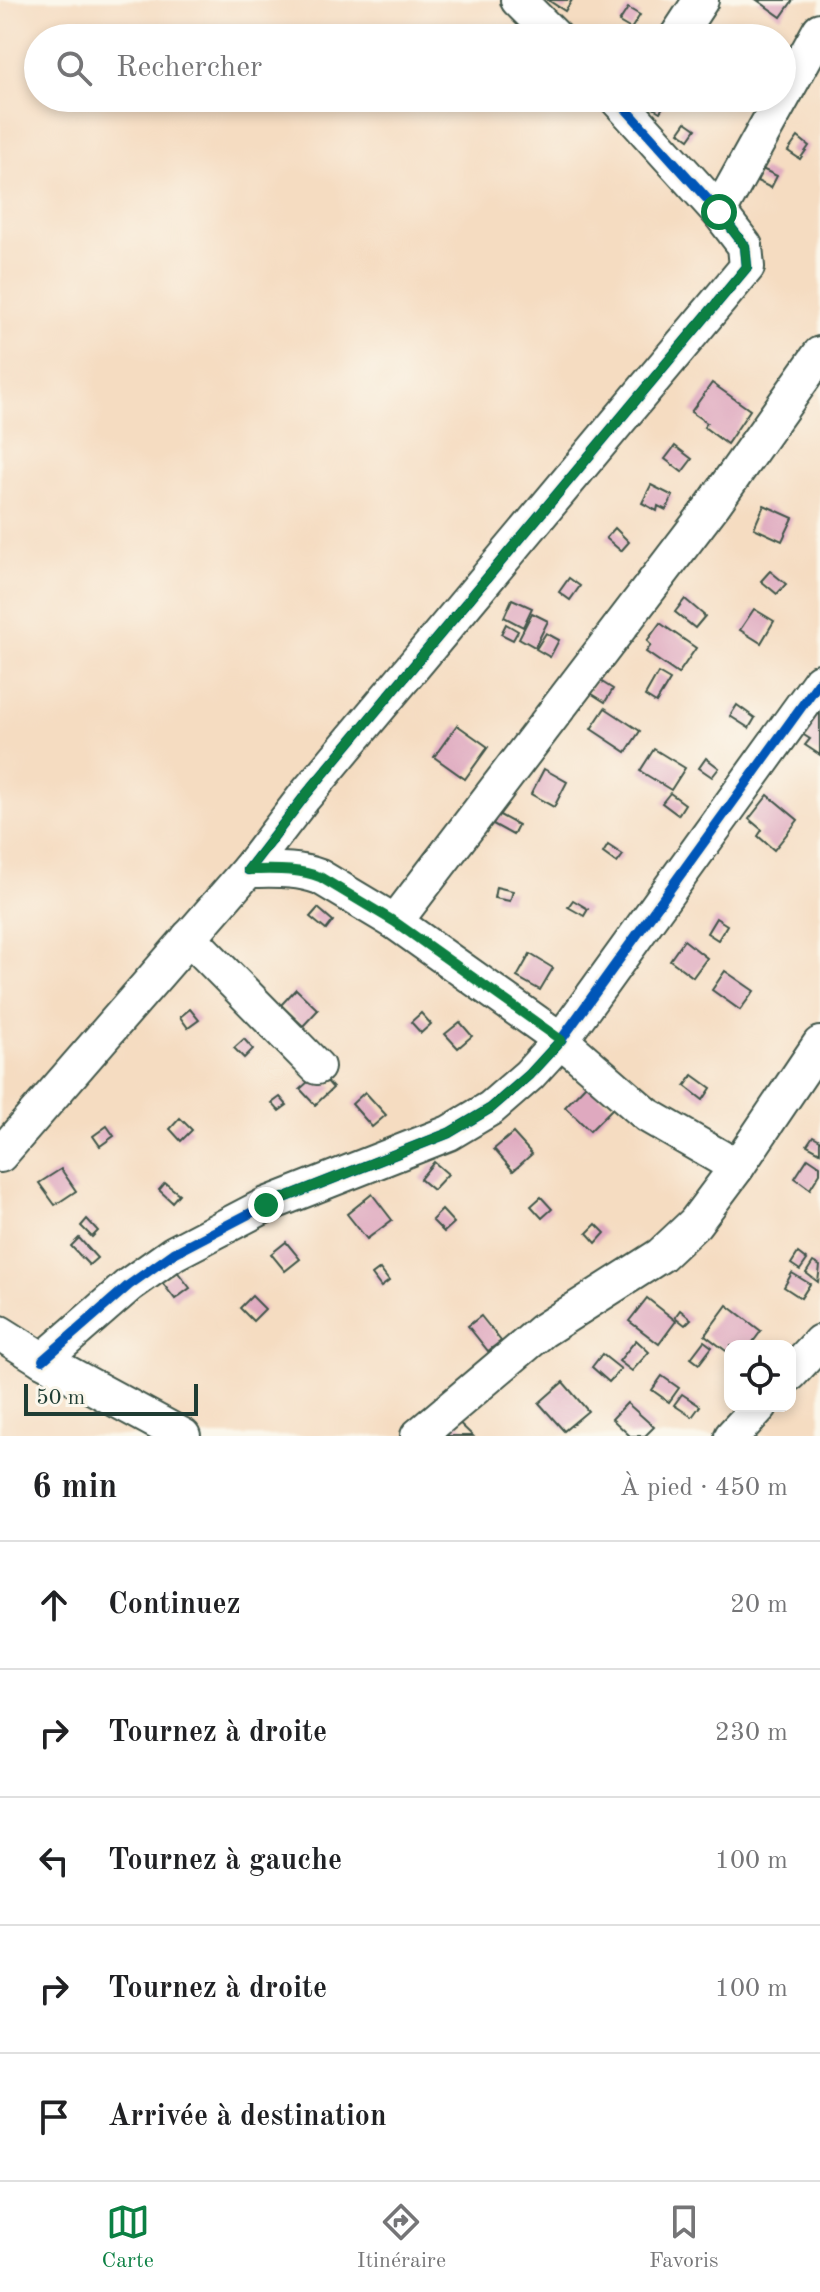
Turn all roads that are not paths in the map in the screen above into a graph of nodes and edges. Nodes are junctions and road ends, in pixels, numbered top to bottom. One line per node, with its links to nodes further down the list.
1 (701, 0): 4 (street)
2 (520, 1): 3 (street)
3 (542, 24)
4 (685, 24)
5 (820, 30): 6 (street)
6 (796, 73)
7 (635, 112): 9 (street)
8 (774, 112): 9 (street)
9 (719, 212): 12 (street)
10 (820, 354): 13 (street)
11 (820, 681): 15 (street)
12 (248, 870): 13 (street); 14 (street)
13 (395, 922): 15 (street)
14 (189, 937): 17 (street); 18 (street)
15 (561, 1040): 19 (street); 22 (street)
16 (820, 1044): 19 (street)
17 (317, 1067)
18 (0, 1155)
19 (737, 1167): 26 (street)
20 (0, 1333): 22 (street)
21 (820, 1342): 23 (street)
22 (43, 1360): 25 (street)
23 (796, 1368)
24 (754, 1412): 27 (street)
25 (183, 1436)
26 (418, 1436)
27 (732, 1436)

